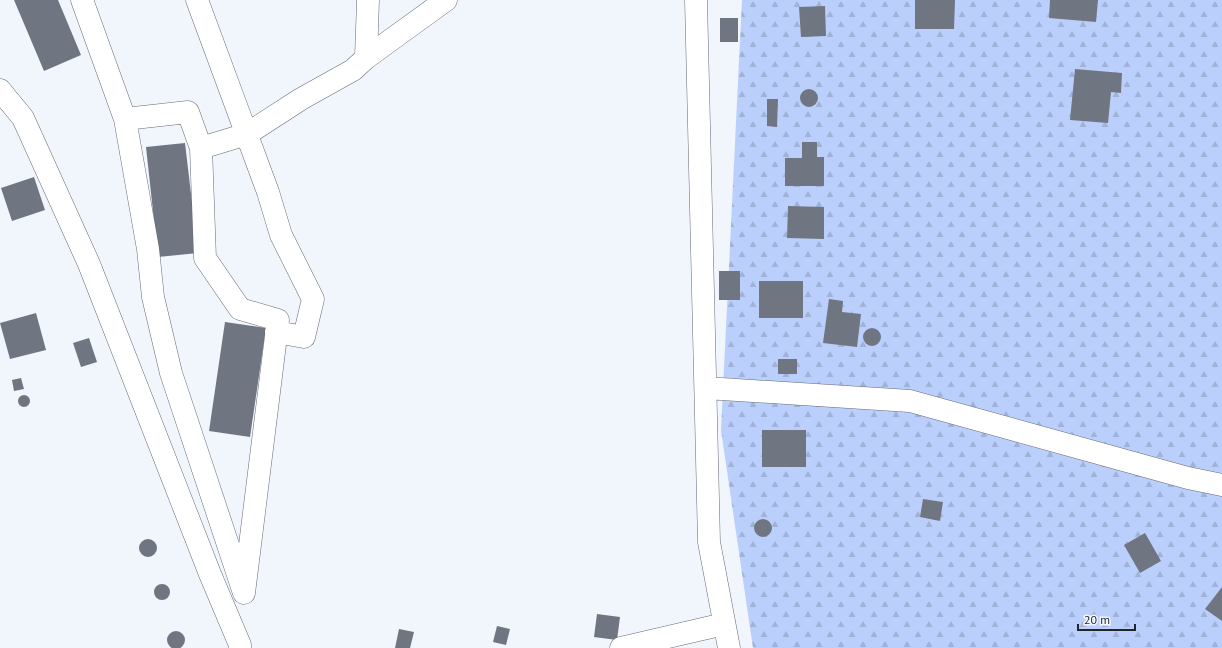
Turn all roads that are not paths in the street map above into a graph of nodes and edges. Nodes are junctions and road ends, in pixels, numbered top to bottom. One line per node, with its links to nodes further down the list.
1 (82, 0): 8 (street)
2 (197, 0): 9 (street)
3 (368, 0): 6 (street)
4 (446, 0): 6 (street)
5 (696, 0): 12 (street)
6 (366, 58): 9 (street)
7 (0, 90): 15 (street)
8 (125, 119): 10 (street); 11 (street)
9 (246, 134): 10 (street); 11 (street)
10 (201, 148): 11 (street)
11 (276, 332)
12 (706, 388): 13 (street); 14 (street)
13 (1222, 485)
14 (724, 624): 16 (street); 17 (street)
15 (240, 648)
16 (621, 648)
17 (729, 648)

